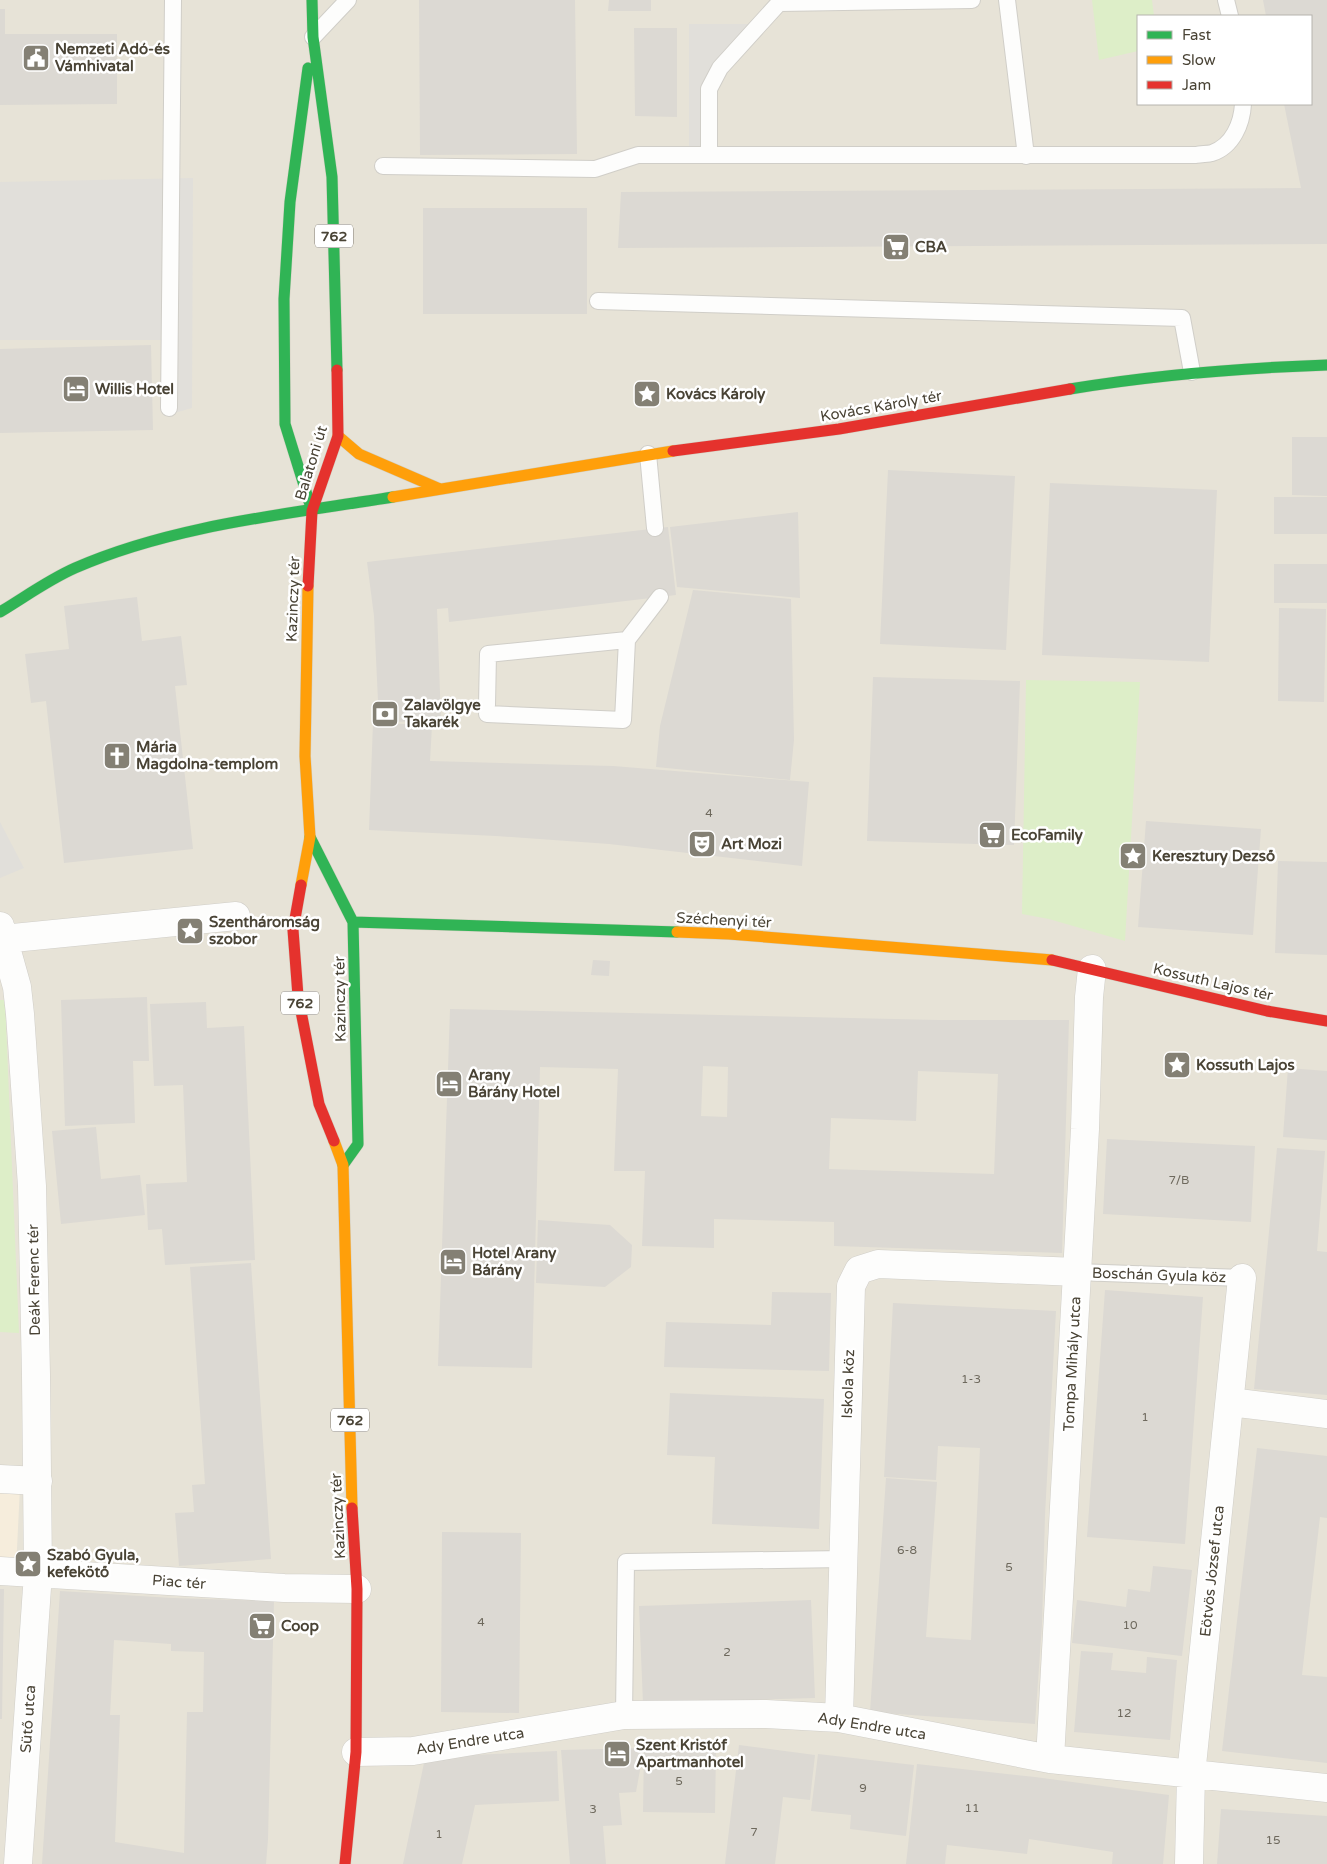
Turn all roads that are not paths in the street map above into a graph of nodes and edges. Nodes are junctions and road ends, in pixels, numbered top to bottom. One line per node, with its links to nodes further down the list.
1 (173, 0): 17 (lane)
2 (312, 0): 9 (main road, Balatoni út / 762)
3 (348, 0): 9 (lane)
4 (972, 0): 7 (lane)
5 (1007, 0): 12 (lane)
6 (1226, 0): 8 (lane)
7 (779, 1): 11 (lane)
8 (1230, 15)
9 (313, 37): 18 (main road, Balatoni út / 762); 21 (main road, Balatoni út / 762)
10 (1243, 105): 12 (lane)
11 (709, 155): 12 (lane); 13 (lane)
12 (1026, 156)
13 (383, 166)
14 (598, 301): 16 (lane)
15 (1327, 365): 16 (main road, Kovács Károly tér)
16 (1192, 372): 19 (main road, Kovács Károly tér)
17 (170, 408)
18 (338, 436): 20 (main road); 21 (main road, Balatoni út / 762)
19 (648, 454): 20 (main road, Kovács Károly tér); 22 (lane)
20 (440, 489): 21 (main road, Kovács Károly tér)
21 (312, 511): 24 (main road, Kovács Károly tér); 26 (main road, Kazinczy tér / 762)
22 (656, 528)
23 (660, 597): 25 (lane)
24 (1, 610)
25 (626, 640): 25 (lane)
26 (310, 837): 28 (main road, Kazinczy tér); 33 (main road, Kazinczy tér / 762)
27 (236, 916): 29 (street, Deák Ferenc tér)
28 (353, 922): 30 (main road, Széchenyi tér); 33 (main road, Kazinczy tér)
29 (1, 933): 31 (street, Deák Ferenc tér)
30 (1092, 969): 32 (main road, Kossuth Lajos tér); 34 (street, Tompa Mihály utca)
31 (18, 987): 39 (street, Deák Ferenc tér)
32 (1327, 1021)
33 (343, 1165): 43 (main road, Kazinczy tér / 762)
34 (1077, 1272): 35 (lane, Boschán Gyula köz); 40 (street, Iskola köz); 47 (street, Tompa Mihály utca)
35 (1242, 1278): 36 (street, Eötvös József utca)
36 (1230, 1402): 37 (street); 48 (street, Eötvös József utca)
37 (1327, 1414)
38 (0, 1479): 39 (street)
39 (38, 1481): 42 (street, Deák Ferenc tér)
40 (844, 1559): 44 (lane); 45 (street, Iskola köz)
41 (0, 1571): 42 (street, Piac tér)
42 (38, 1573): 43 (street, Piac tér); 50 (street, Sütő utca)
43 (357, 1590): 46 (main road, Kazinczy tér / 762)
44 (624, 1715): 45 (street, Ady Endre utca); 46 (street, Ady Endre utca)
45 (839, 1718): 47 (street, Ady Endre utca)
46 (356, 1752): 51 (main road, Kazinczy tér / 762)
47 (1050, 1759): 48 (street, Ady Endre utca)
48 (1191, 1775): 49 (street, Ady Endre utca); 52 (street, Eötvös József utca)
49 (1327, 1788)
50 (18, 1864)
51 (345, 1864)
52 (1189, 1864)

